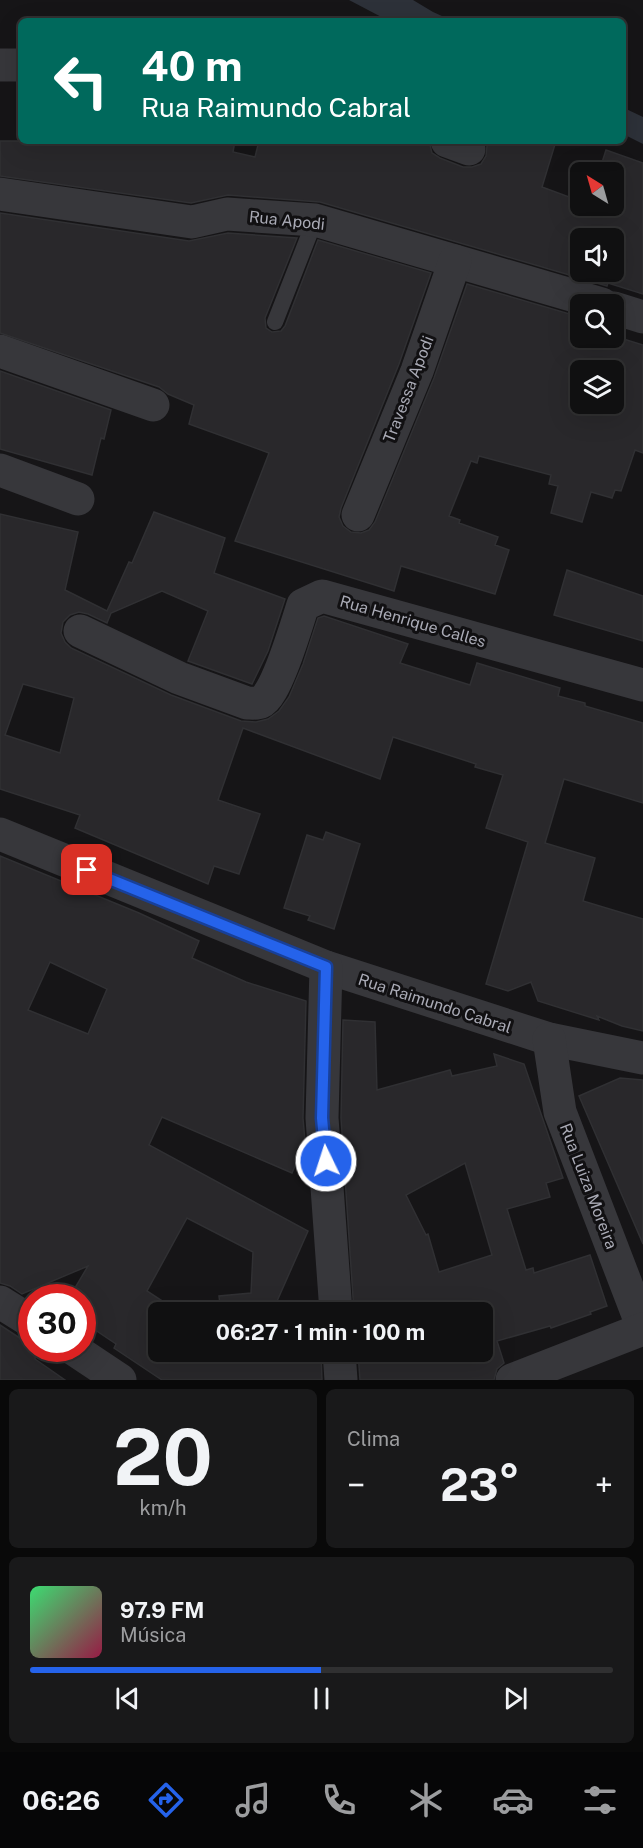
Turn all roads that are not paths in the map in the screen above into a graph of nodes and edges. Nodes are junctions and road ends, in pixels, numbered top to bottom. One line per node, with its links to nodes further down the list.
1 (0, 65): 2 (street)
2 (18, 65)
3 (0, 194): 4 (street, Rua Apodi)
4 (315, 220): 5 (street, Rua Apodi); 9 (lane)
5 (454, 261): 6 (street, Rua Apodi); 14 (street, Travessa Apodi)
6 (570, 295)
7 (624, 311): 8 (street)
8 (643, 317)
9 (275, 322)
10 (0, 351): 11 (street)
11 (153, 405)
12 (0, 470): 13 (street)
13 (78, 499)
14 (358, 515)
15 (80, 631): 16 (street, Rua Henrique Calles)
16 (643, 685)
17 (0, 834): 18 (street, Rua Raimundo Cabral)
18 (326, 967): 19 (street, Rua Raimundo Cabral); 22 (street)
19 (549, 1039): 20 (street, Rua Raimundo Cabral); 24 (street, Rua Luiza Moreira)
20 (643, 1058)
21 (0, 1302): 23 (street)
22 (335, 1302)
23 (18, 1313)
24 (643, 1329): 29 (street)
25 (93, 1362): 27 (street)
26 (340, 1362): 28 (street)
27 (120, 1380)
28 (341, 1380)
29 (512, 1380)

